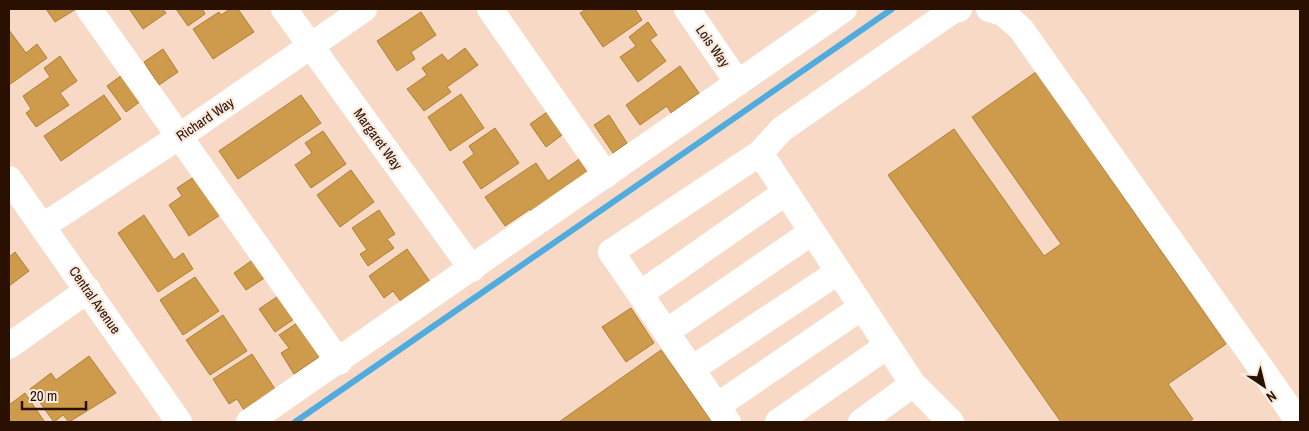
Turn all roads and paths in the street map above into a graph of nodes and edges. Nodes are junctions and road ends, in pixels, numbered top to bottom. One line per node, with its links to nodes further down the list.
1 (89, 9): 11 (street)
2 (284, 9): 9 (street, Margaret Way)
3 (364, 9): 9 (street, Richard Way)
4 (490, 9): 13 (street)
5 (687, 9): 10 (street, Lois Way)
6 (844, 9): 10 (street)
7 (959, 9): 12 (street)
8 (988, 9): 35 (street)
9 (311, 46): 11 (street, Richard Way); 18 (street, Margaret Way)
10 (738, 82): 13 (street)
11 (180, 136): 16 (street, Richard Way); 26 (street)
12 (760, 153): 15 (street); 21 (street)
13 (606, 175): 18 (street)
14 (9, 179): 16 (street, Central Avenue)
15 (786, 192): 17 (street); 21 (street)
16 (43, 226): 20 (street, Central Avenue)
17 (812, 232): 19 (street); 23 (street)
18 (472, 269): 26 (street)
19 (838, 272): 22 (street); 27 (street)
20 (88, 290): 24 (street); 30 (street, Central Avenue)
21 (640, 294): 23 (street)
22 (862, 307): 25 (street); 29 (street)
23 (666, 332): 27 (street)
24 (9, 346)
25 (887, 346): 28 (street); 32 (street)
26 (339, 362): 31 (street)
27 (692, 368): 29 (street)
28 (912, 384): 33 (street); 34 (street)
29 (723, 414)
30 (179, 422)
31 (250, 422)
32 (778, 422)
33 (861, 422)
34 (951, 422)
35 (1299, 422)

